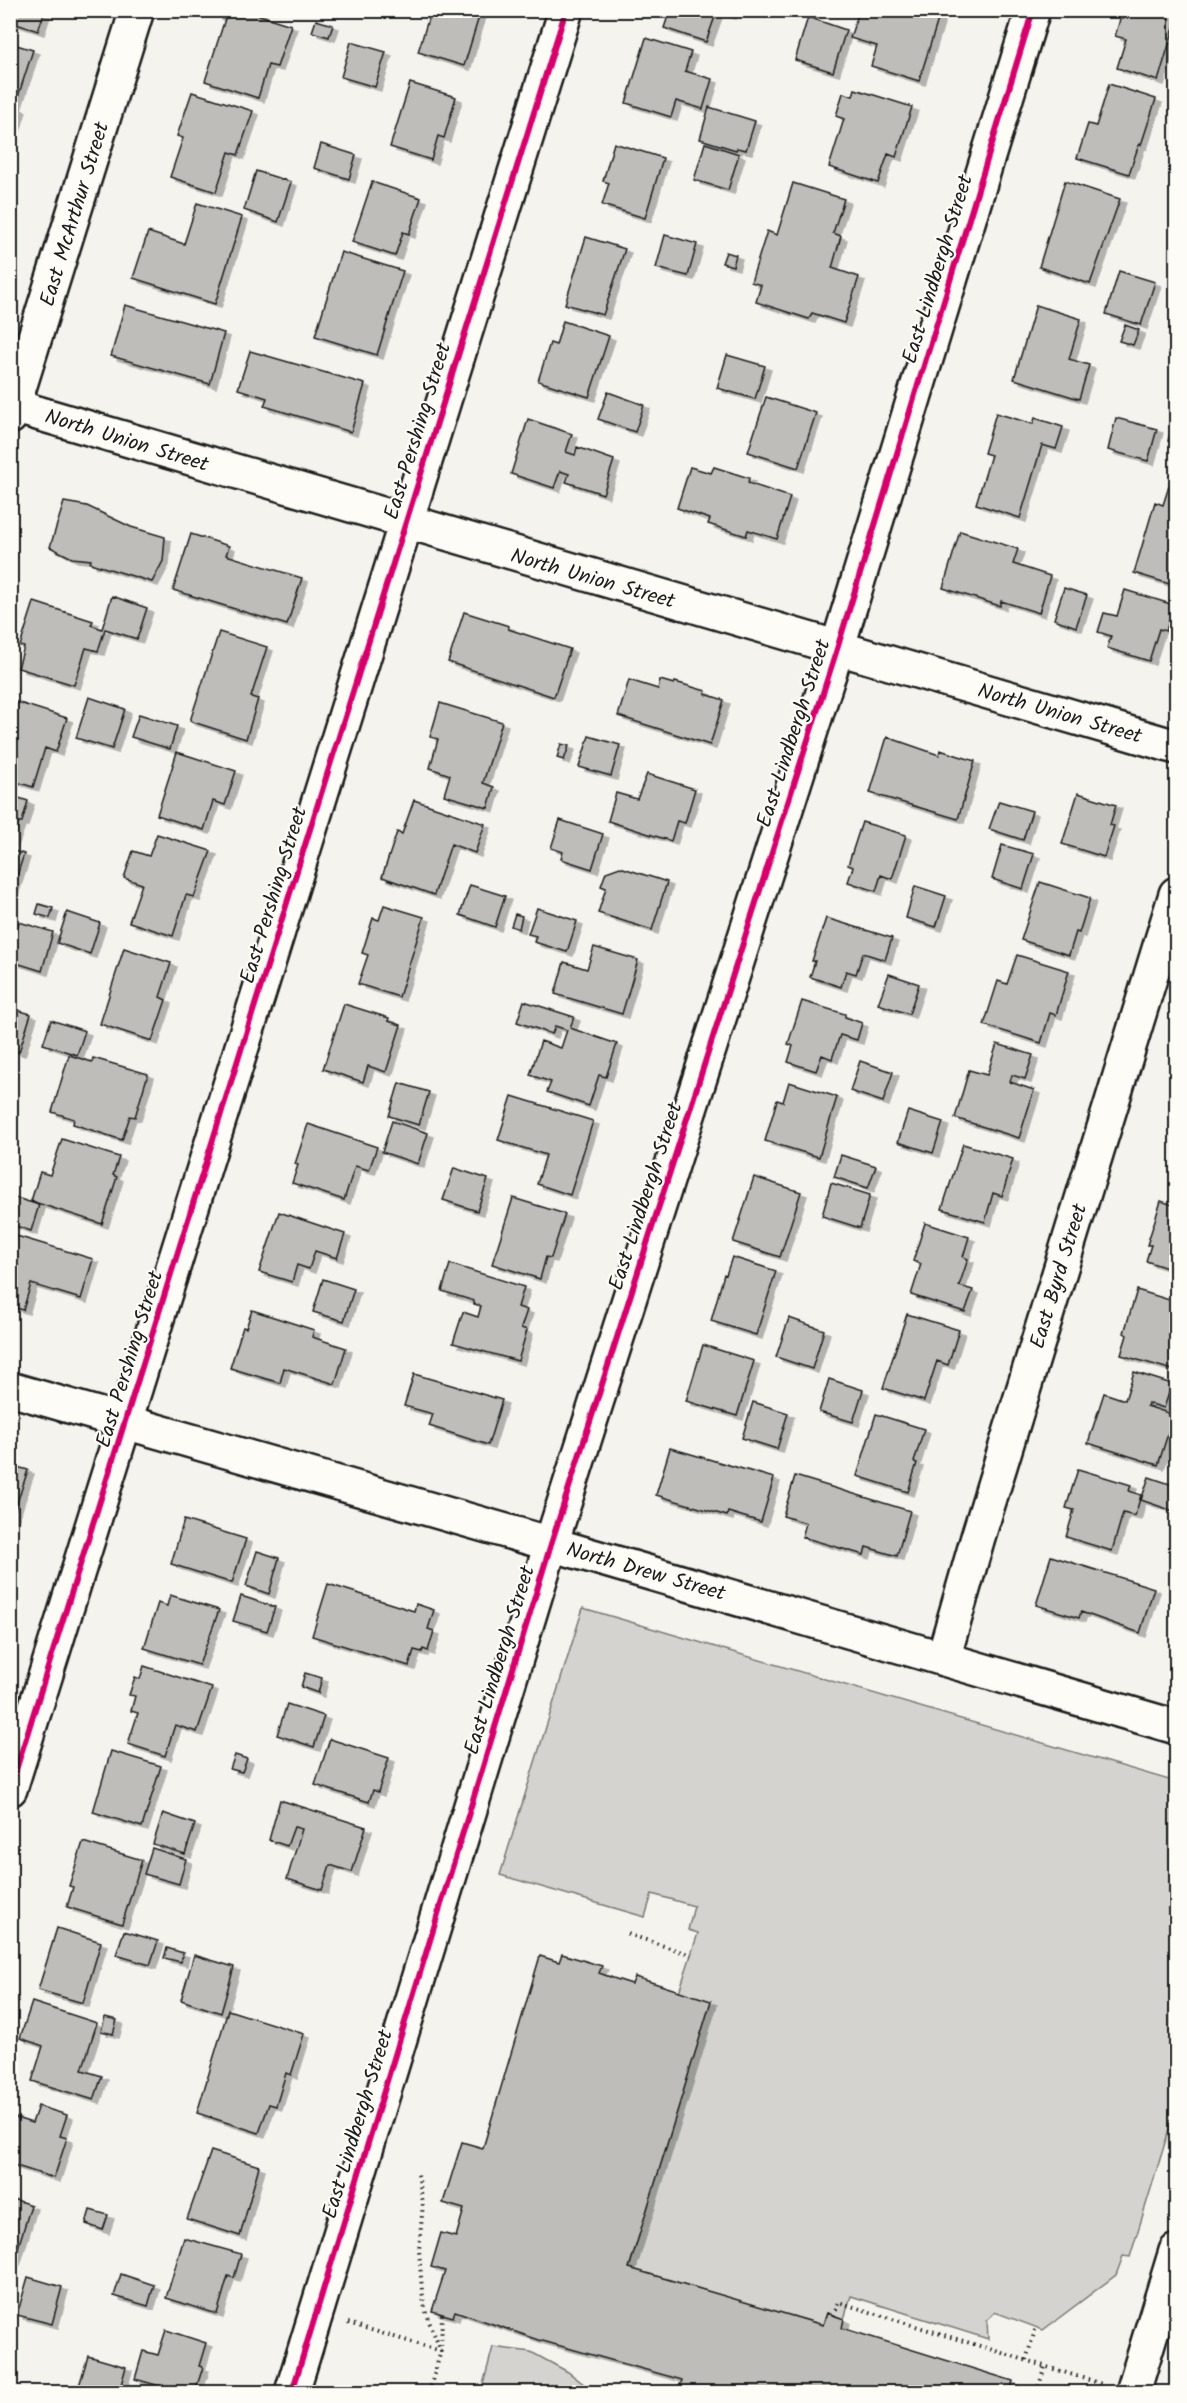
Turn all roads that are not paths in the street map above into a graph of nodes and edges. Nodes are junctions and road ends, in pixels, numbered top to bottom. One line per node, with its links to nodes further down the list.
1 (136, 10): 4 (street, East McArthur Street)
2 (566, 10): 5 (street, East Pershing Street)
3 (1034, 10): 6 (street, East Lindbergh Street)
4 (12, 410): 5 (street, North Union Street)
5 (406, 523): 6 (street, North Union Street); 10 (street, East Pershing Street)
6 (837, 649): 7 (street, North Union Street); 11 (street, East Lindbergh Street)
7 (1176, 747)
8 (1176, 894): 12 (street, East Byrd Street)
9 (10, 1389): 10 (street, North Drew Street)
10 (126, 1423): 11 (street, North Drew Street); 14 (street, East Pershing Street)
11 (551, 1544): 12 (street, North Drew Street); 17 (street, East Lindbergh Street)
12 (943, 1659): 13 (street, North Drew Street)
13 (1176, 1727)
14 (10, 1789)
15 (1176, 2252): 16 (street)
16 (1120, 2389)
17 (292, 2392)

